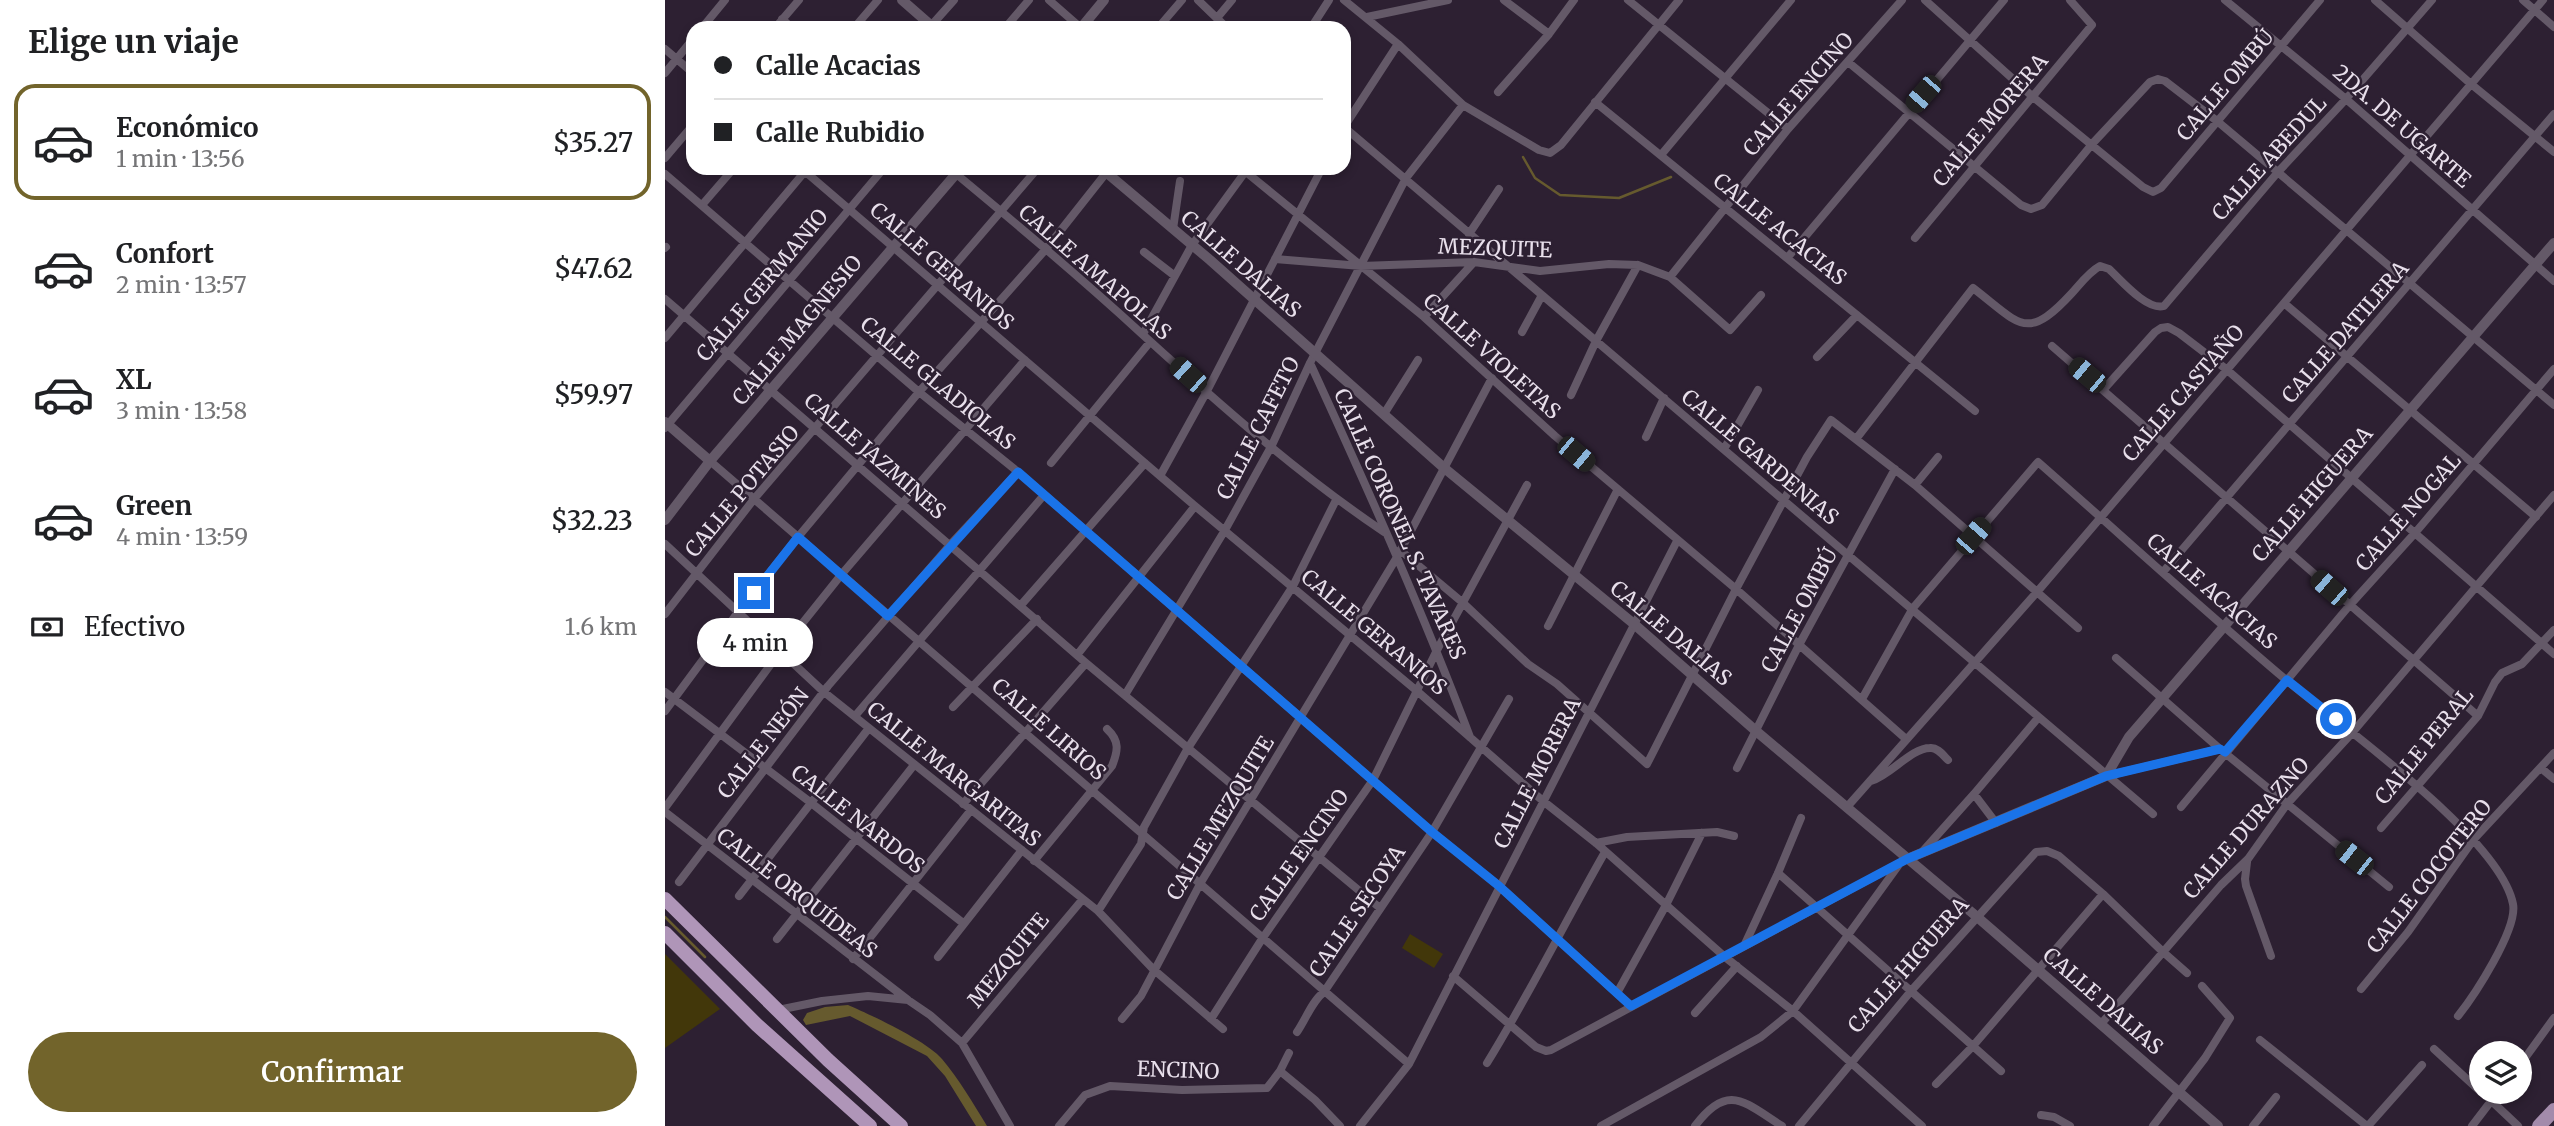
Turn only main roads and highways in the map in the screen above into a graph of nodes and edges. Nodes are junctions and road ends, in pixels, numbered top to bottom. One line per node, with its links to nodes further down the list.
1 (665, 899): 5 (highway)
2 (665, 933): 4 (highway)
3 (2554, 1110): 6 (main road)
4 (870, 1126)
5 (901, 1126)
6 (2539, 1126)

